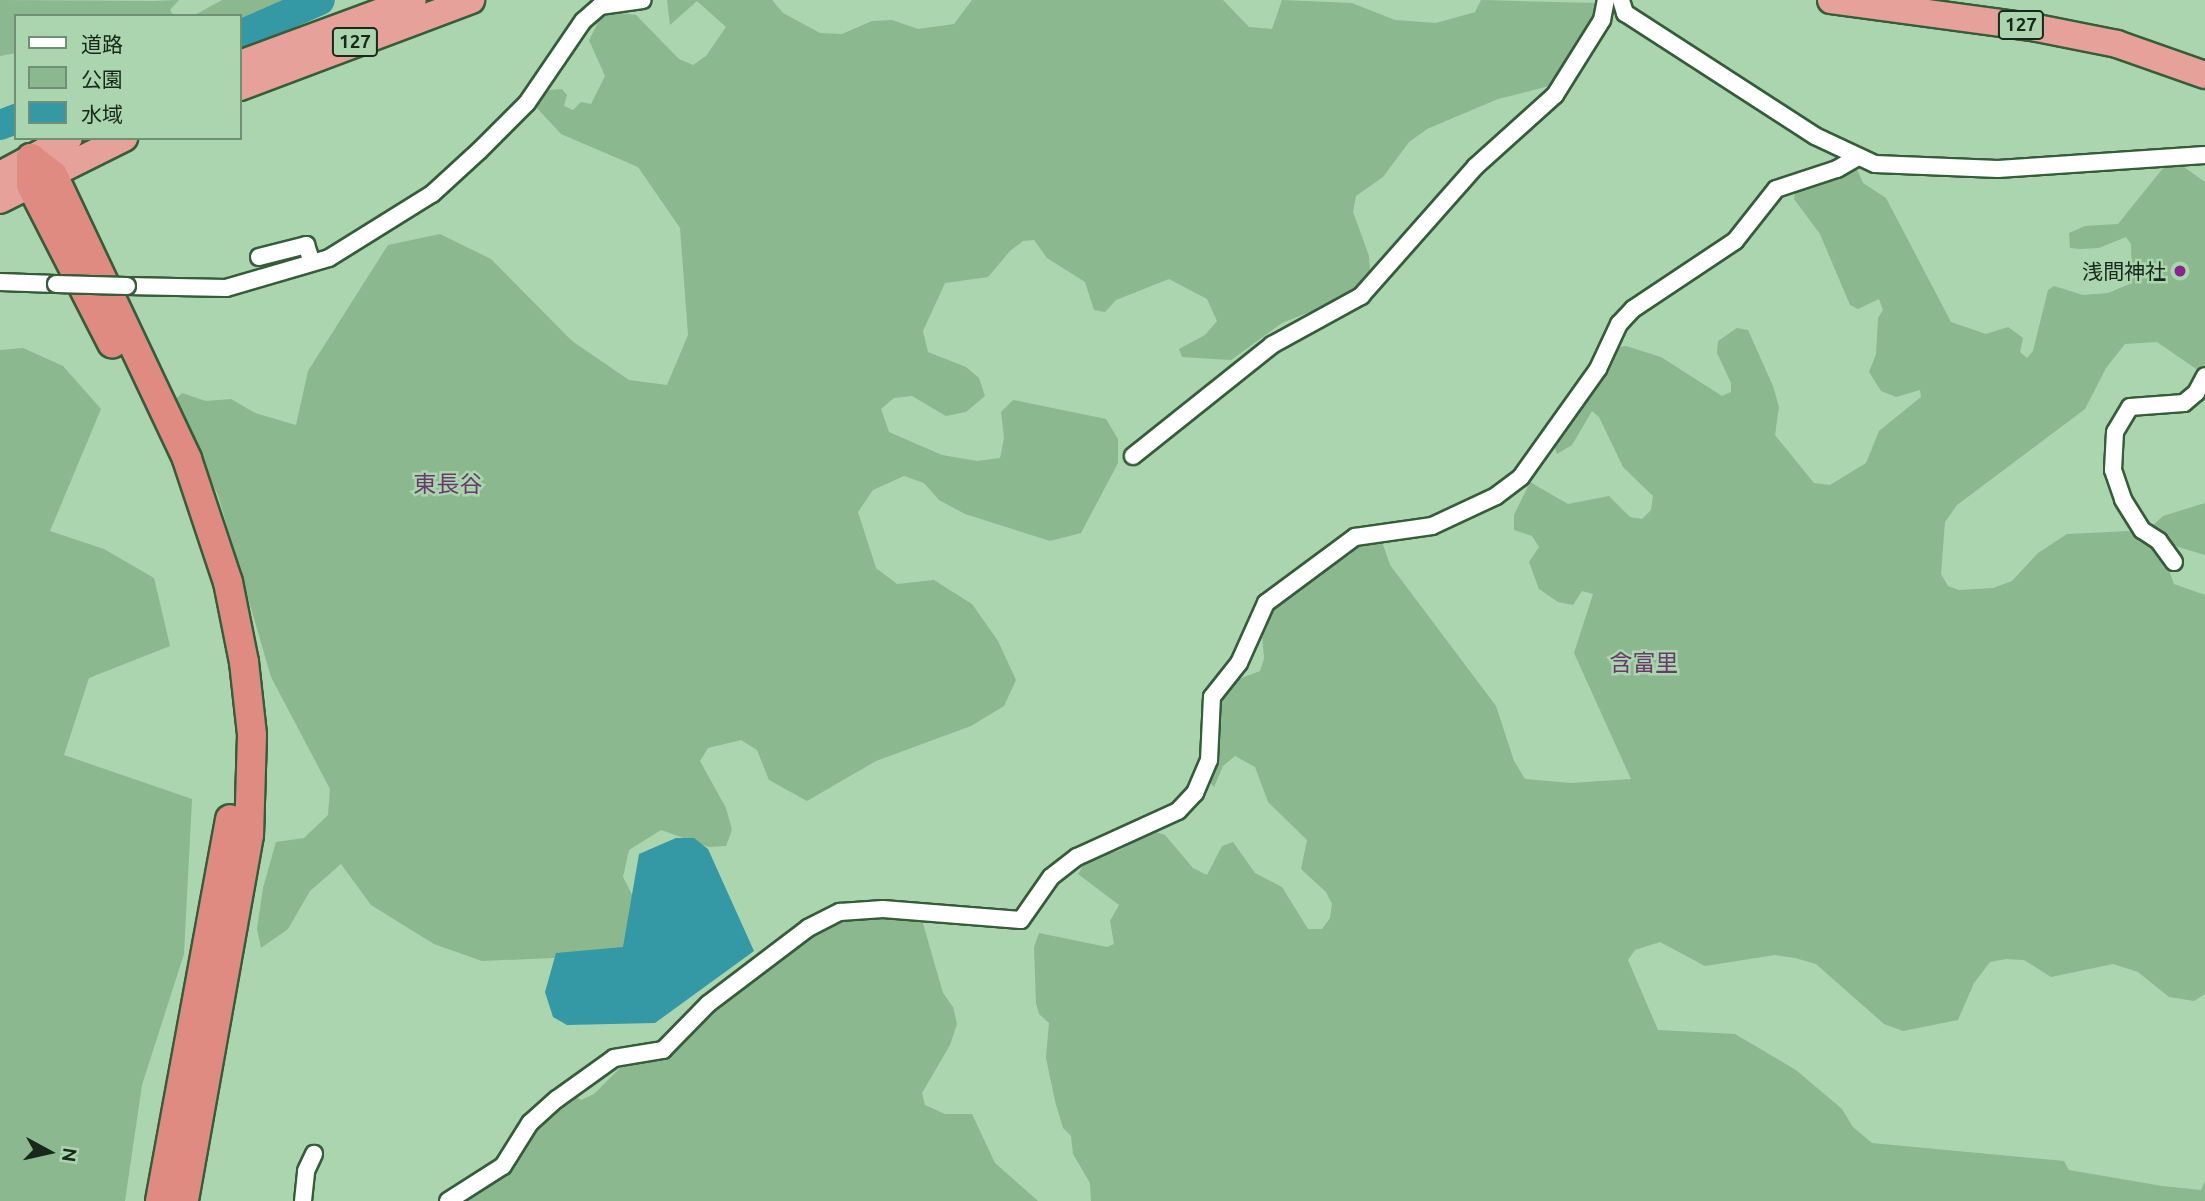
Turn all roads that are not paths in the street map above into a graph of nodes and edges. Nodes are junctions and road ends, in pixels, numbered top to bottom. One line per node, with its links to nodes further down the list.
1 (413, 0): 7 (highway, 127)
2 (471, 0): 9 (highway, 127)
3 (643, 0): 18 (street)
4 (1606, 0): 21 (street)
5 (1620, 0): 13 (street)
6 (1831, 0): 8 (highway, 127)
7 (242, 63)
8 (2205, 75)
9 (242, 86)
10 (67, 140): 14 (highway)
11 (119, 140): 14 (highway)
12 (2205, 155): 13 (street)
13 (1856, 158): 27 (street)
14 (38, 173): 15 (highway); 16 (highway); 24 (highway); 25 (highway)
15 (0, 174)
16 (0, 200)
17 (259, 257): 18 (street)
18 (312, 262): 19 (street, bridge)
19 (0, 282)
20 (2205, 376): 22 (street)
21 (1133, 456)
22 (2175, 562)
23 (314, 1154): 26 (street)
24 (160, 1201)
25 (184, 1201)
26 (303, 1201)
27 (448, 1201)

